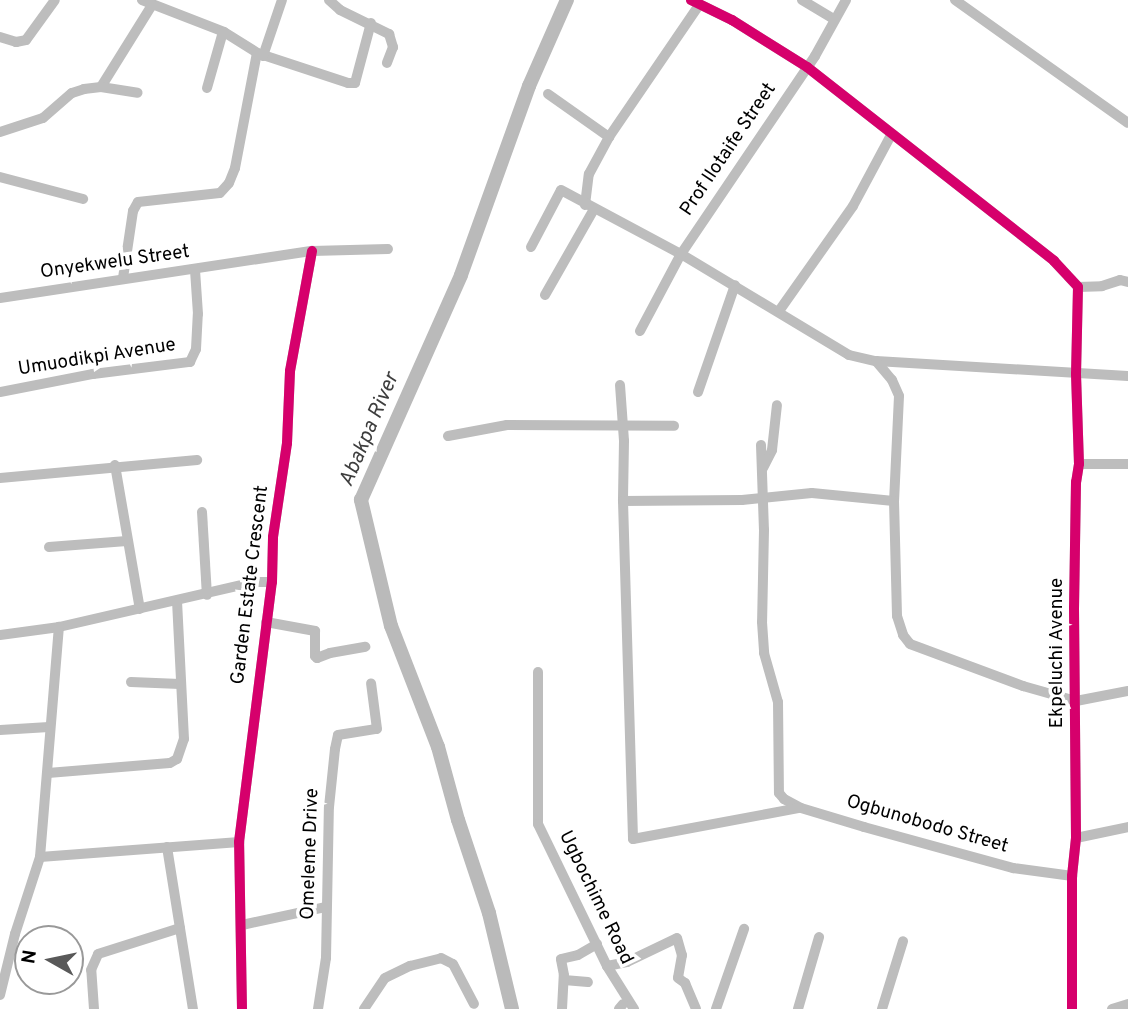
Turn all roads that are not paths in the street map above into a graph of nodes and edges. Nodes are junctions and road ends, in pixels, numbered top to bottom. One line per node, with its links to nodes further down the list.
1 (55, 0): 12 (street)
2 (282, 0): 13 (street)
3 (329, 0): 10 (street)
4 (802, 0): 9 (street)
5 (846, 0): 9 (street, Prof Ilotaife Street)
6 (955, 0): 20 (street)
7 (147, 2): 11 (street); 16 (street)
8 (695, 3): 15 (street); 23 (street)
9 (834, 19): 15 (street, Prof Ilotaife Street)
10 (371, 23): 13 (street); 14 (street)
11 (223, 32): 13 (street); 17 (street)
12 (0, 37)
13 (260, 55): 32 (street)
14 (387, 63)
15 (807, 67): 22 (street); 30 (street, Prof Ilotaife Street)
16 (101, 87): 18 (street); 21 (street)
17 (207, 88)
18 (138, 93)
19 (548, 94): 23 (street)
20 (1128, 123)
21 (0, 132)
22 (891, 135): 35 (street); 38 (street)
23 (609, 137): 26 (street)
24 (0, 177): 25 (street)
25 (83, 199)
26 (589, 207): 27 (street); 30 (street); 36 (street)
27 (531, 247)
28 (388, 249): 29 (street, Onyekwelu Street)
29 (312, 251): 31 (street, Onyekwelu Street); 63 (street, Garden Estate Crescent)
30 (681, 254): 34 (street); 39 (street, Prof Ilotaife Street)
31 (195, 270): 32 (street, Onyekwelu Street); 44 (street, Umuodikpi Avenue)
32 (123, 278): 37 (street, Onyekwelu Street)
33 (1128, 282): 35 (street)
34 (735, 285): 38 (street); 45 (street)
35 (1078, 292): 41 (street, Ekpeluchi Avenue)
36 (545, 295)
37 (0, 298)
38 (779, 311): 40 (street)
39 (640, 331)
40 (876, 361): 41 (street); 59 (street)
41 (1076, 374): 42 (street); 52 (street, Ekpeluchi Avenue)
42 (1128, 376)
43 (620, 385): 47 (street)
44 (0, 392)
45 (698, 392)
46 (777, 405): 55 (street)
47 (623, 426): 48 (street); 49 (street); 58 (street)
48 (674, 426)
49 (448, 436)
50 (761, 445): 55 (street)
51 (197, 460): 54 (street)
52 (1079, 464): 53 (street); 76 (street, Ekpeluchi Avenue)
53 (1128, 464)
54 (115, 466): 56 (street); 61 (street)
55 (762, 470): 57 (street)
56 (0, 478)
57 (763, 497): 58 (street); 59 (street); 80 (street, Ogbunobodo Street)
58 (623, 501): 80 (street)
59 (894, 501): 76 (street)
60 (202, 512): 64 (street)
61 (127, 541): 62 (street); 66 (street)
62 (50, 547)
63 (272, 582): 64 (street); 67 (street, Garden Estate Crescent)
64 (207, 595): 65 (street)
65 (177, 602): 66 (street); 74 (street)
66 (140, 609): 68 (street)
67 (266, 622): 70 (street); 83 (street, Garden Estate Crescent)
68 (59, 627): 69 (street); 77 (street)
69 (0, 635)
70 (365, 647)
71 (538, 673): 94 (street, Ugbochime Road)
72 (131, 682): 74 (street)
73 (371, 683): 87 (street, Omeleme Drive)
74 (180, 684): 79 (street)
75 (1128, 691): 76 (street)
76 (1076, 701): 82 (street, Ekpeluchi Avenue)
77 (49, 727): 78 (street); 79 (street)
78 (0, 730)
79 (48, 773): 85 (street)
80 (801, 807): 86 (street, Ogbunobodo Street)
81 (1128, 827): 82 (street)
82 (1076, 838): 86 (street, Ekpeluchi Avenue)
83 (239, 842): 84 (street); 88 (street, Garden Estate Crescent)
84 (167, 847): 85 (street); 89 (street)
85 (40, 857): 95 (street)
86 (1072, 876): 114 (street, Ekpeluchi Avenue)
87 (325, 907): 88 (street); 106 (street, Omeleme Drive)
88 (242, 925): 105 (street, Garden Estate Crescent)
89 (180, 928): 103 (street); 104 (street)
90 (744, 929): 111 (street)
91 (818, 937): 112 (street)
92 (903, 941): 113 (street)
93 (0, 944): 95 (street)
94 (597, 944): 96 (street, Ugbochime Road); 97 (street)
95 (11, 951): 99 (street)
96 (607, 966): 102 (street, Ugbochime Road); 110 (street)
97 (564, 980): 98 (street); 108 (street)
98 (588, 982)
99 (0, 995)
100 (1128, 1003): 115 (street)
101 (474, 1004): 107 (street)
102 (623, 1004): 109 (street, Ugbochime Road)
103 (94, 1009)
104 (193, 1009)
105 (242, 1009)
106 (318, 1009)
107 (364, 1009)
108 (562, 1009)
109 (634, 1009)
110 (696, 1009)
111 (716, 1009)
112 (798, 1009)
113 (882, 1009)
114 (1072, 1009)
115 (1112, 1009)

